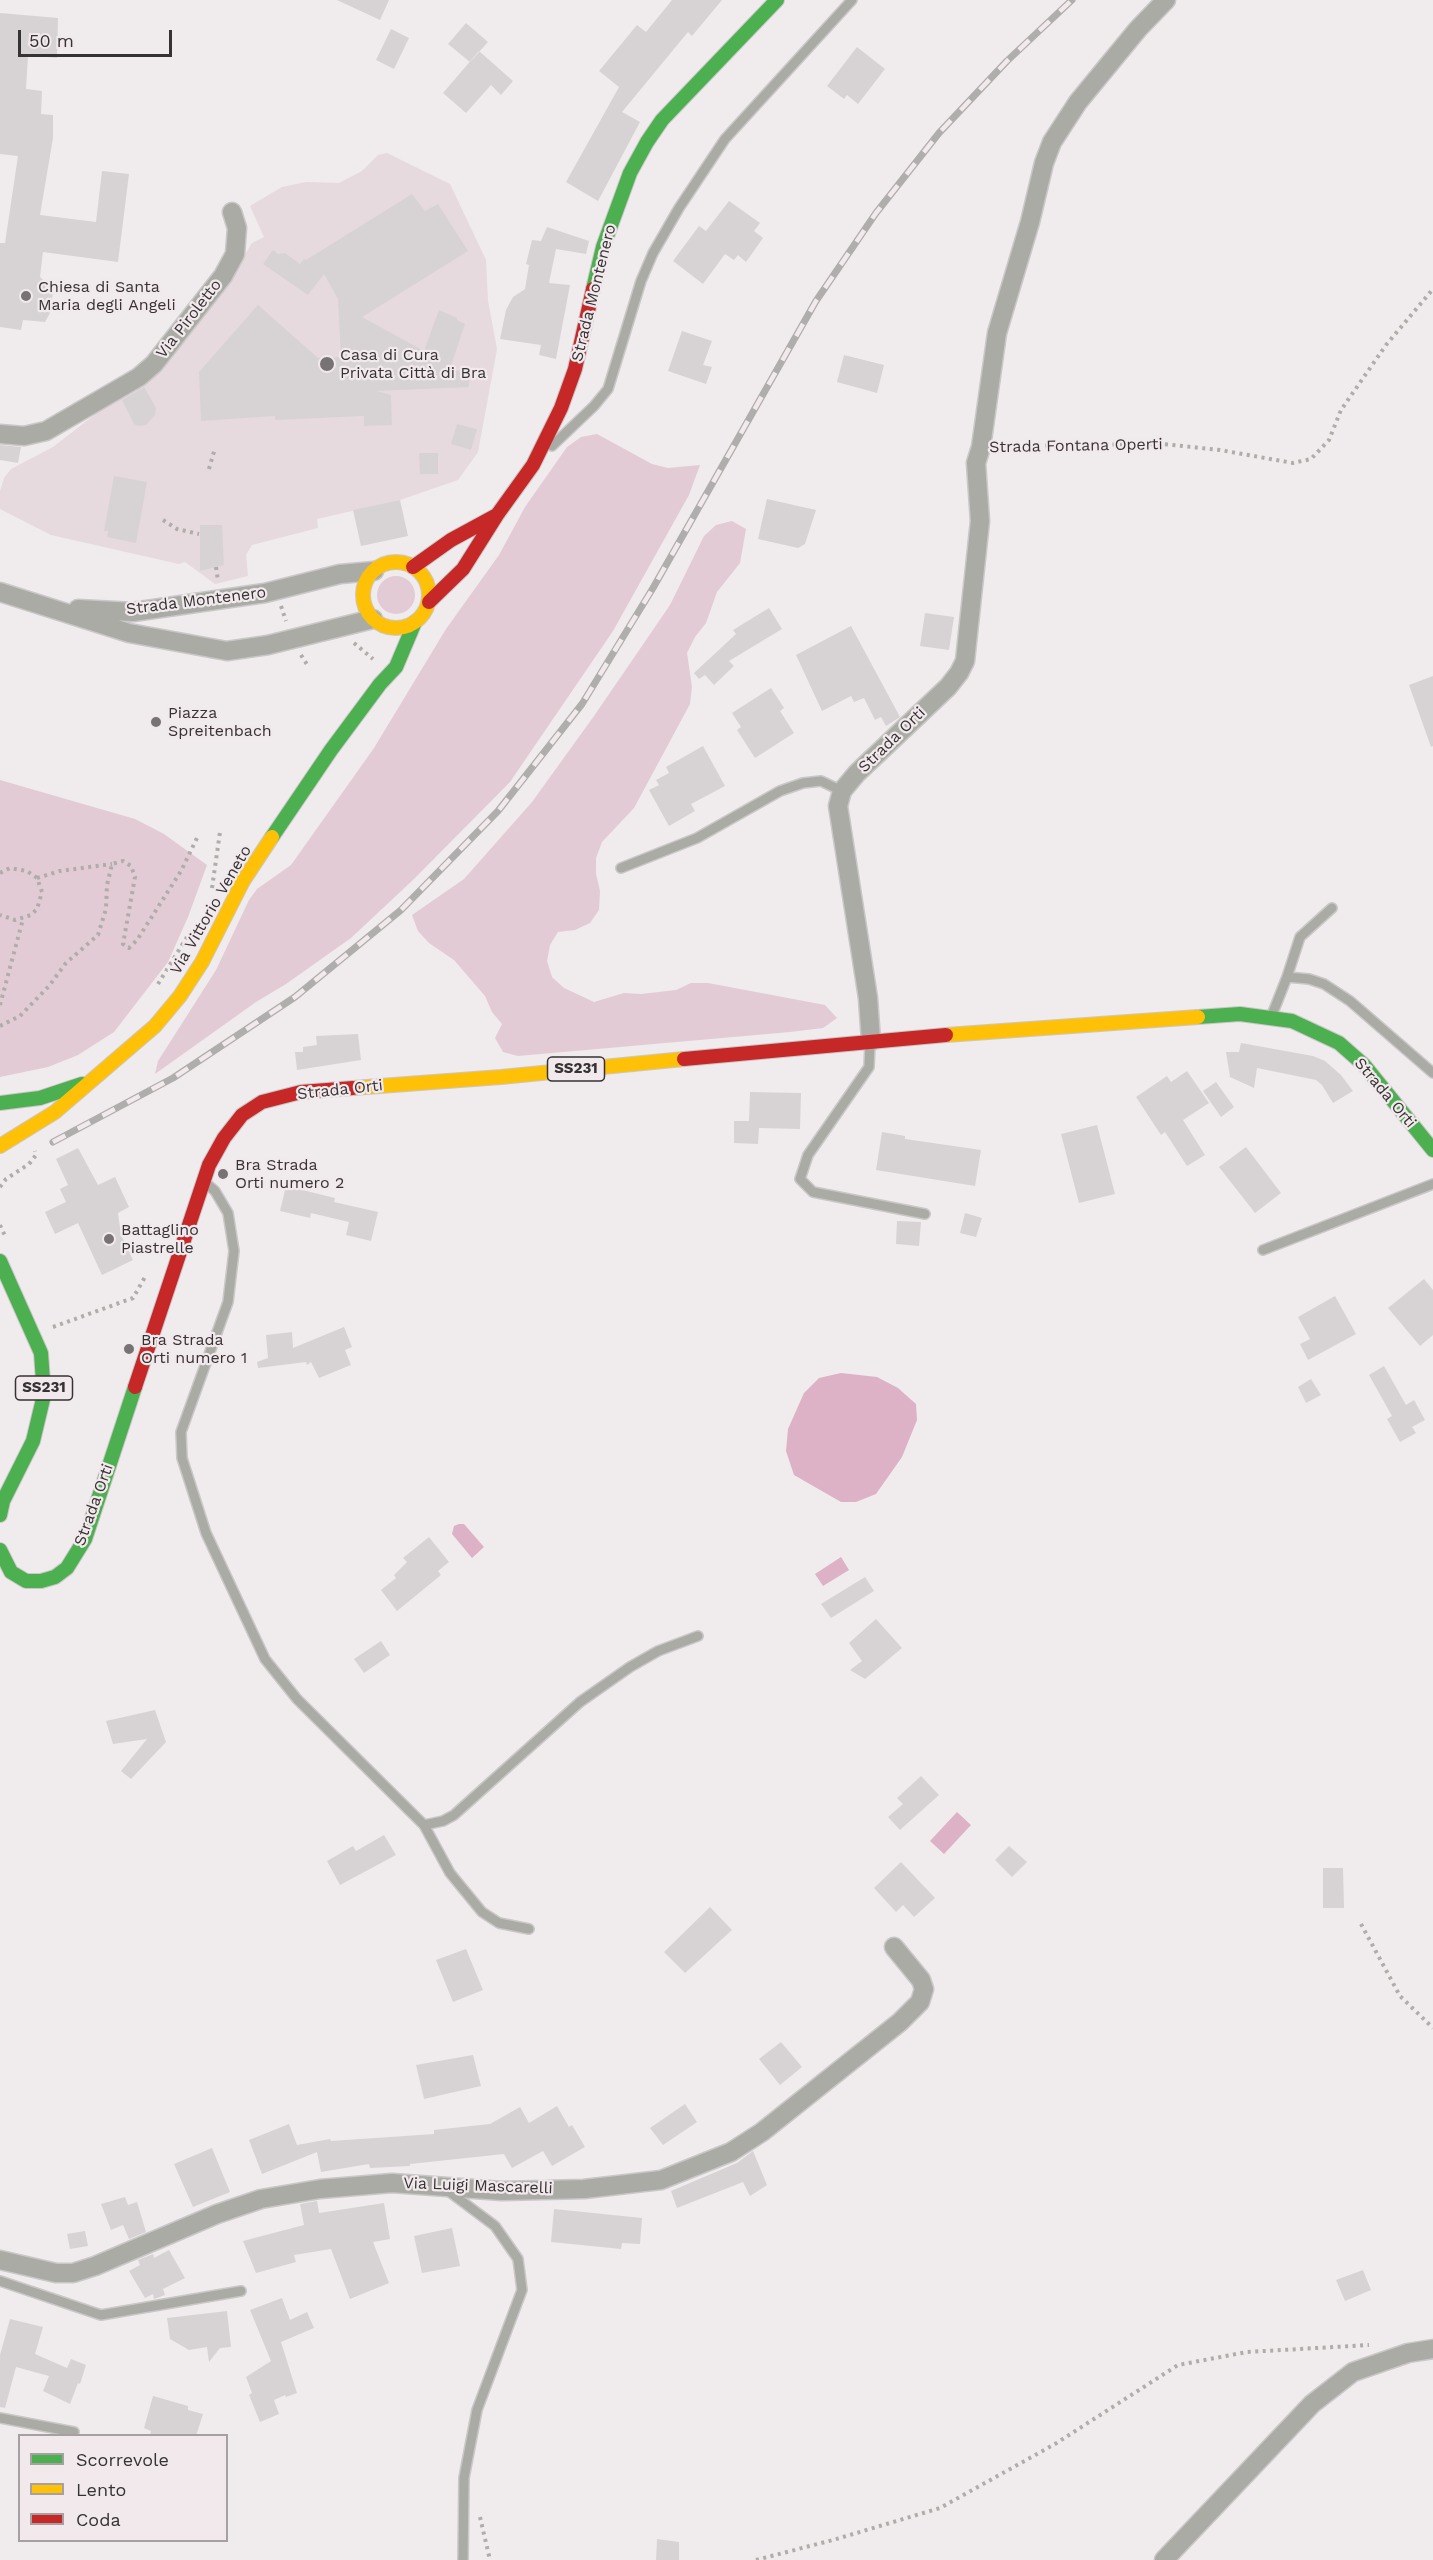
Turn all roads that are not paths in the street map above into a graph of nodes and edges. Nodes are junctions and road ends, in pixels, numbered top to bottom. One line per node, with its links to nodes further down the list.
1 (777, 0): 7 (main road, Strada Montenero)
2 (852, 0): 7 (lane)
3 (1166, 0): 6 (street, Strada Fontana Operti)
4 (232, 212): 5 (street, Via Piroletto)
5 (0, 434)
6 (981, 447): 17 (street, Strada Orti)
7 (533, 465): 8 (main road, Strada Montenero)
8 (497, 515): 9 (main road, Strada Montenero); 12 (main road, Strada Montenero)
9 (414, 567): 10 (main road); 12 (main road)
10 (374, 571): 13 (street, Strada Montenero); 14 (main road)
11 (0, 592): 13 (street)
12 (429, 602): 15 (main road)
13 (55, 608): 14 (street, Strada Montenero)
14 (377, 622): 15 (main road); 16 (main road, Via Vittorio Veneto)
15 (415, 622): 16 (main road, Via Vittorio Veneto)
16 (380, 684): 24 (main road, Via Vittorio Veneto)
17 (842, 791): 18 (lane); 22 (street)
18 (621, 868)
19 (1332, 908): 20 (lane)
20 (1287, 977): 21 (lane); 23 (lane)
21 (1272, 1017): 22 (main road, Strada Orti / SS231); 27 (main road, Strada Orti / SS231)
22 (871, 1041): 28 (main road, Strada Orti / SS231); 30 (lane)
23 (1433, 1073)
24 (96, 1079): 25 (main road, Via Vittorio Veneto); 26 (main road, Via Vittorio Veneto)
25 (0, 1103)
26 (0, 1146)
27 (1433, 1150)
28 (204, 1182): 34 (main road, Strada Orti / SS231); 36 (lane)
29 (1433, 1184): 31 (lane)
30 (925, 1214)
31 (1263, 1250)
32 (0, 1261): 33 (main road, SS231)
33 (0, 1515)
34 (0, 1550)
35 (698, 1636): 36 (lane)
36 (424, 1825): 37 (lane)
37 (529, 1929)
38 (894, 1947): 39 (street, Via Luigi Mascarelli)
39 (442, 2186): 40 (street, Via Luigi Mascarelli); 46 (lane)
40 (0, 2260)
41 (0, 2281): 42 (lane)
42 (241, 2291)
43 (1433, 2349): 47 (street)
44 (0, 2418): 45 (lane)
45 (74, 2432)
46 (463, 2560)
47 (1164, 2560)

